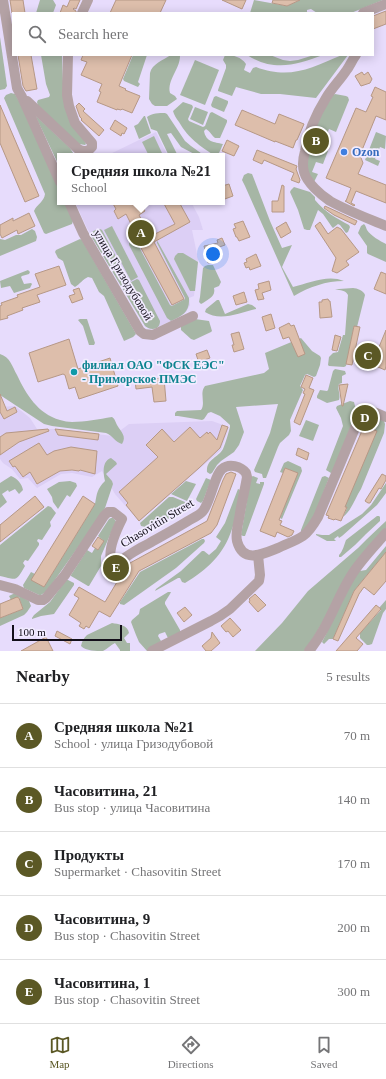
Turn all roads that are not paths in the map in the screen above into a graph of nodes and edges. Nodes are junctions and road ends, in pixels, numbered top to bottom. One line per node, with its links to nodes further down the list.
1 (3, 0): 8 (street)
2 (88, 0): 4 (street)
3 (386, 4): 5 (street)
4 (82, 12)
5 (366, 12)
6 (68, 56): 8 (street)
7 (355, 56): 11 (street)
8 (22, 97): 9 (street)
9 (57, 175)
10 (70, 205): 12 (street, улица Гризодубовой)
11 (386, 226)
12 (193, 316)
13 (386, 417): 15 (street)
14 (386, 534): 18 (street)
15 (258, 555): 16 (street, Chasovitin Street); 17 (street)
16 (0, 584)
17 (152, 651)
18 (309, 651)

